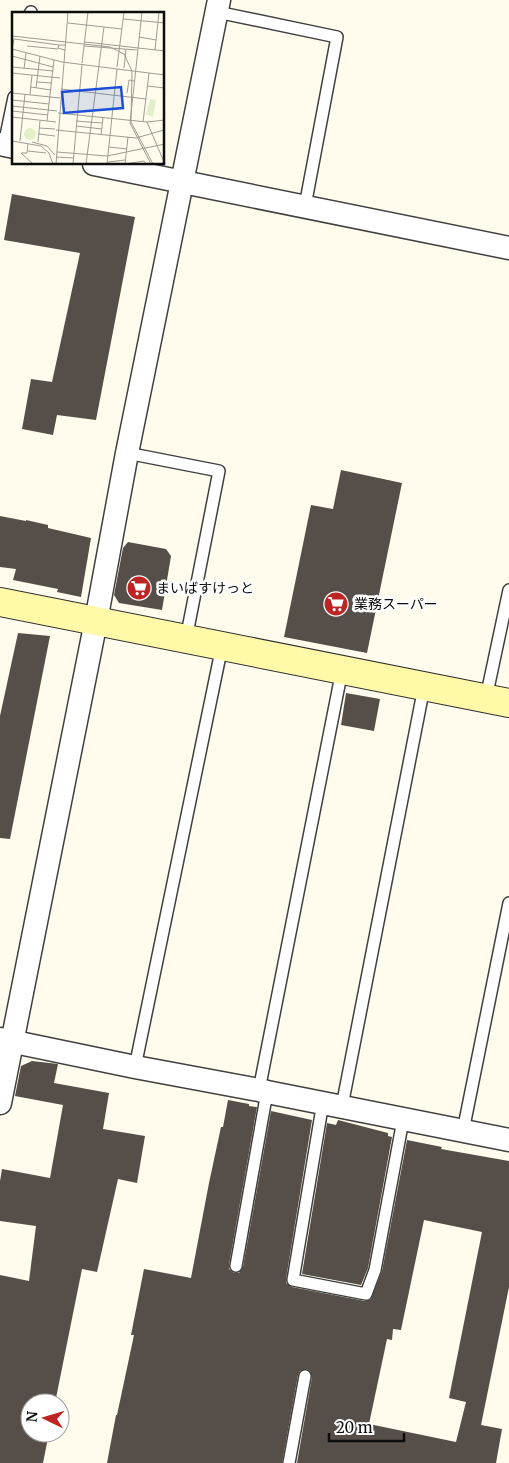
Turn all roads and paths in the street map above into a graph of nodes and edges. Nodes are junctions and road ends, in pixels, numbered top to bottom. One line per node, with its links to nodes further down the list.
1 (218, 6): 5 (street); 6 (lane)
2 (12, 110): 3 (lane)
3 (6, 146)
4 (99, 165): 5 (street)
5 (182, 182): 6 (street); 8 (street)
6 (305, 206): 7 (street)
7 (509, 248)
8 (127, 453): 11 (street); 12 (lane)
9 (509, 590): 16 (lane)
10 (0, 602): 11 (street)
11 (96, 621): 12 (street); 18 (street)
12 (186, 639): 13 (street)
13 (222, 646): 14 (street); 19 (lane)
14 (342, 670): 15 (street); 20 (lane)
15 (424, 686): 16 (street); 22 (lane)
16 (498, 700)
17 (509, 903): 24 (lane)
18 (6, 1040): 19 (street); 21 (street)
19 (135, 1067): 20 (street)
20 (263, 1091): 22 (street); 26 (lane)
21 (0, 1103)
22 (333, 1104): 23 (street); 23 (lane)
23 (403, 1120): 24 (street)
24 (463, 1131): 25 (street)
25 (509, 1140)
26 (236, 1266)
27 (305, 1376): 28 (lane)
28 (289, 1463)

